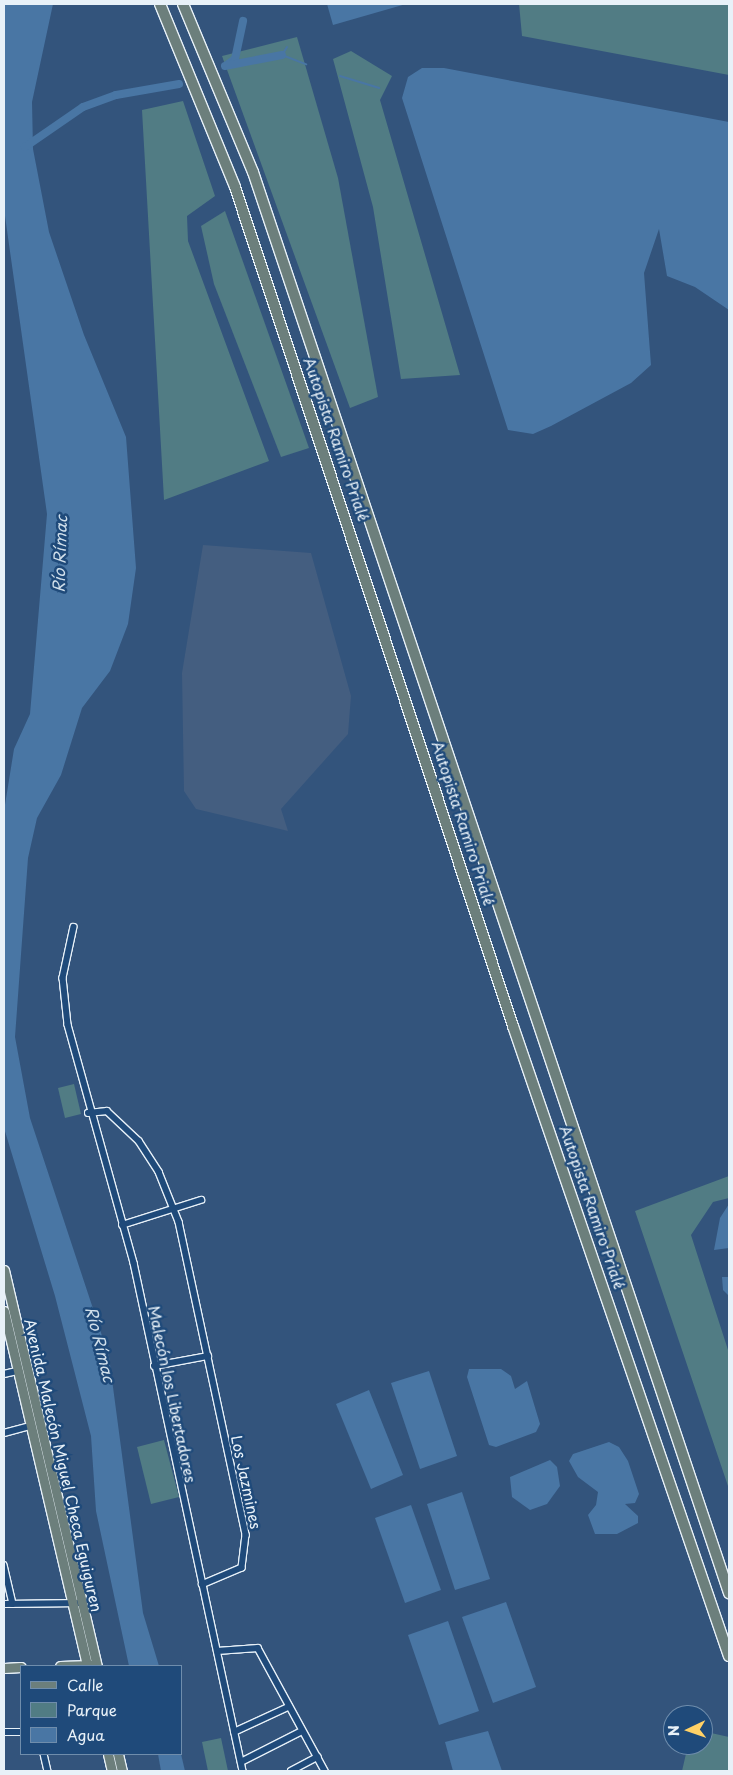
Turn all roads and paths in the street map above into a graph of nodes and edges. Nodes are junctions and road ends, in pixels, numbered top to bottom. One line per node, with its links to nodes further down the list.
1 (160, 4): 25 (highway, Autopista Ramiro Prialé)
2 (183, 4): 19 (highway, Autopista Ramiro Prialé)
3 (74, 927): 4 (street, Malecón los Libertadores)
4 (88, 1112): 6 (street, Los Jazmines); 7 (street, Malecón los Libertadores)
5 (200, 1200): 6 (street)
6 (174, 1209): 7 (street); 11 (street, Los Jazmines)
7 (122, 1225): 12 (street, Malecón los Libertadores)
8 (4, 1270): 9 (main road, Avenida Malecón Miguel Checa Eguiguren)
9 (14, 1313): 10 (street); 21 (main road, Avenida Malecón Miguel Checa Eguiguren)
10 (4, 1314): 13 (main road, Avenida Malecón Miguel Checa Eguiguren)
11 (208, 1356): 12 (street); 18 (street, Los Jazmines)
12 (154, 1366): 18 (street, Malecón los Libertadores)
13 (17, 1371): 14 (street); 15 (main road, Avenida Malecón Miguel Checa Eguiguren)
14 (4, 1374)
15 (30, 1426): 16 (street); 20 (main road, Avenida Malecón Miguel Checa Eguiguren)
16 (4, 1433)
17 (4, 1565): 23 (street)
18 (202, 1584): 24 (street, Malecón los Libertadores)
19 (729, 1593)
20 (71, 1603): 21 (street); 23 (street); 27 (main road, Avenida Malecón Miguel Checa Eguiguren)
21 (82, 1603): 26 (main road, Avenida Malecón Miguel Checa Eguiguren)
22 (4, 1604): 23 (street)
23 (13, 1604)
24 (216, 1651): 30 (street); 34 (street, Malecón los Libertadores)
25 (729, 1656)
26 (92, 1665)
27 (92, 1665)
28 (4, 1668): 29 (main road)
29 (20, 1668)
30 (288, 1707): 31 (street); 34 (street)
31 (302, 1731): 38 (street); 39 (street)
32 (4, 1732): 33 (street)
33 (20, 1732)
34 (234, 1732): 39 (street, Malecón los Libertadores)
35 (44, 1755): 40 (street)
36 (108, 1755): 41 (main road)
37 (118, 1755): 42 (main road)
38 (317, 1757): 44 (street); 45 (street)
39 (241, 1762): 43 (street, Malecón los Libertadores)
40 (48, 1771)
41 (112, 1771)
42 (122, 1771)
43 (243, 1771)
44 (291, 1771)
45 (325, 1771)

